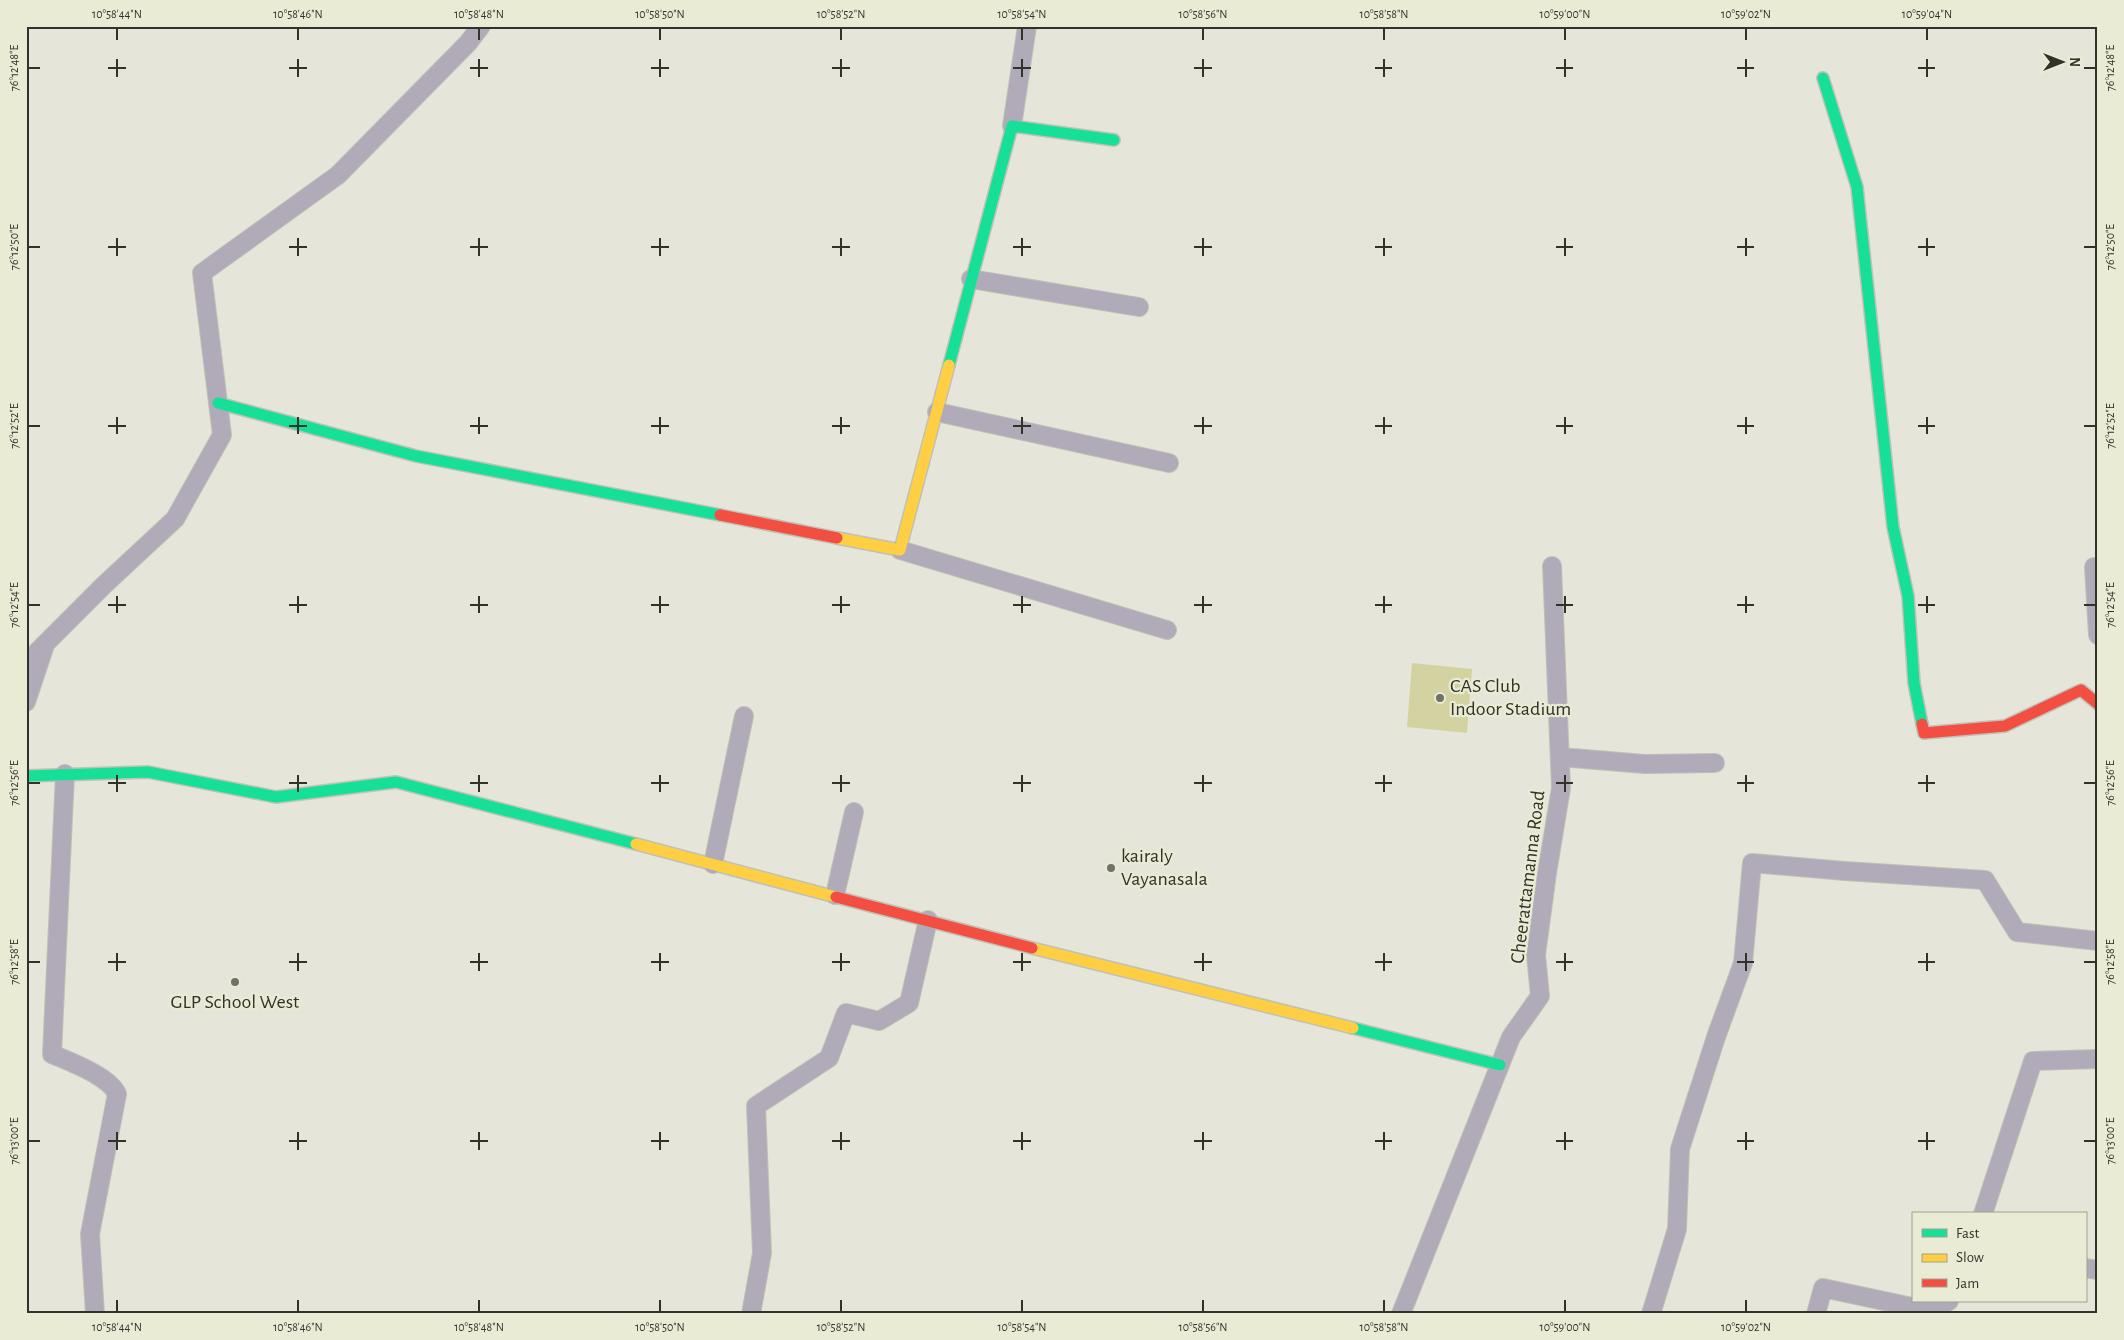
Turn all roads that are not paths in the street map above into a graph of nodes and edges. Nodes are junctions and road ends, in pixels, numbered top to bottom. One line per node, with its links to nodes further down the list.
1 (481, 26): 8 (street)
2 (1027, 26): 4 (street)
3 (1823, 78): 19 (street)
4 (1012, 126): 5 (street); 6 (street)
5 (1114, 140)
6 (972, 278): 7 (street); 9 (street)
7 (1138, 307)
8 (218, 403): 11 (street); 16 (street)
9 (937, 412): 10 (street); 11 (street)
10 (1170, 463)
11 (900, 550): 14 (street)
12 (1552, 566): 21 (street, Cheerattamanna Road)
13 (2094, 567): 15 (street)
14 (1167, 630)
15 (2098, 635)
16 (46, 644): 17 (street); 18 (street)
17 (26, 663)
18 (26, 702)
19 (2098, 704)
20 (744, 716): 26 (street)
21 (1560, 757): 22 (street); 31 (street, Cheerattamanna Road)
22 (1715, 763)
23 (65, 774): 24 (street); 26 (street); 34 (street)
24 (26, 776)
25 (854, 812): 27 (street)
26 (713, 864): 27 (street)
27 (835, 896): 28 (street)
28 (928, 920): 31 (street); 35 (street)
29 (2098, 941): 37 (street)
30 (2098, 1059): 32 (street)
31 (1500, 1065): 36 (street, Cheerattamanna Road)
32 (1984, 1212)
33 (1947, 1302): 38 (street)
34 (95, 1314)
35 (750, 1314)
36 (1401, 1314)
37 (1651, 1314)
38 (1816, 1314)

